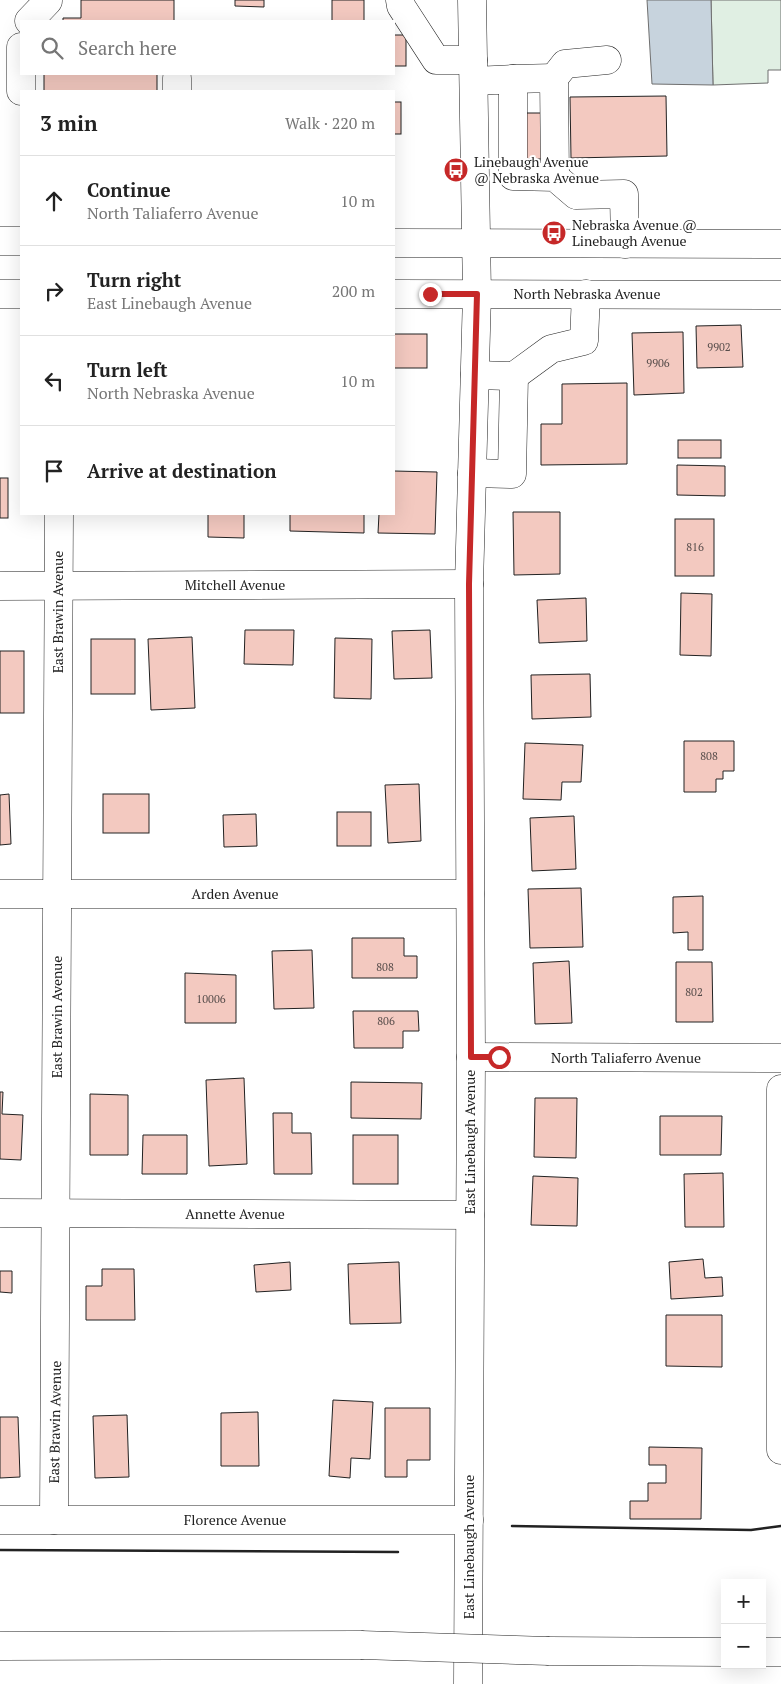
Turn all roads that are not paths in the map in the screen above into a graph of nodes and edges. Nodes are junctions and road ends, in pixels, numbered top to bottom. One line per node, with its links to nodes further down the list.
1 (400, 0): 6 (main road)
2 (472, 0): 6 (main road, East Linebaugh Avenue)
3 (48, 1): 4 (main road)
4 (30, 20)
5 (607, 60): 8 (main road)
6 (474, 70): 9 (main road); 15 (main road, East Linebaugh Avenue)
7 (21, 75): 10 (main road)
8 (554, 78): 9 (main road); 11 (main road)
9 (513, 79): 11 (main road)
10 (21, 90)
11 (555, 177): 16 (main road)
12 (0, 241): 13 (main road)
13 (20, 241)
14 (395, 243): 15 (main road)
15 (477, 243): 16 (main road); 21 (main road, East Linebaugh Avenue)
16 (625, 244): 17 (main road)
17 (781, 244)
18 (0, 294): 19 (main road)
19 (20, 294)
20 (395, 294): 21 (main road, North Nebraska Avenue)
21 (477, 294): 22 (main road, North Nebraska Avenue); 24 (main road, East Linebaugh Avenue)
22 (586, 294): 23 (main road, North Nebraska Avenue); 25 (main road)
23 (781, 295)
24 (475, 375): 25 (main road); 26 (main road, East Linebaugh Avenue)
25 (514, 376): 26 (main road)
26 (472, 473): 28 (main road, East Linebaugh Avenue)
27 (59, 515): 30 (main road, East Brawin Avenue)
28 (469, 584): 30 (main road, Mitchell Avenue); 33 (main road, East Linebaugh Avenue)
29 (0, 586): 30 (main road, Mitchell Avenue)
30 (58, 586): 32 (main road, East Brawin Avenue)
31 (0, 894): 32 (main road, Arden Avenue)
32 (57, 894): 33 (main road, Arden Avenue); 38 (main road, East Brawin Avenue)
33 (470, 894): 34 (main road, East Linebaugh Avenue)
34 (471, 1057): 35 (main road, North Taliaferro Avenue); 39 (main road, East Linebaugh Avenue)
35 (781, 1058)
36 (781, 1088): 40 (main road)
37 (0, 1213): 38 (main road, Annette Avenue)
38 (57, 1213): 39 (main road, Annette Avenue); 42 (main road, East Brawin Avenue)
39 (470, 1215): 43 (main road, East Linebaugh Avenue)
40 (781, 1450)
41 (0, 1520): 42 (main road, Florence Avenue)
42 (54, 1520): 43 (main road, Florence Avenue)
43 (469, 1520): 48 (main road, East Linebaugh Avenue)
44 (0, 1646): 45 (main road, bridge)
45 (721, 1652)
46 (766, 1652): 47 (main road)
47 (781, 1652)
48 (468, 1684)

